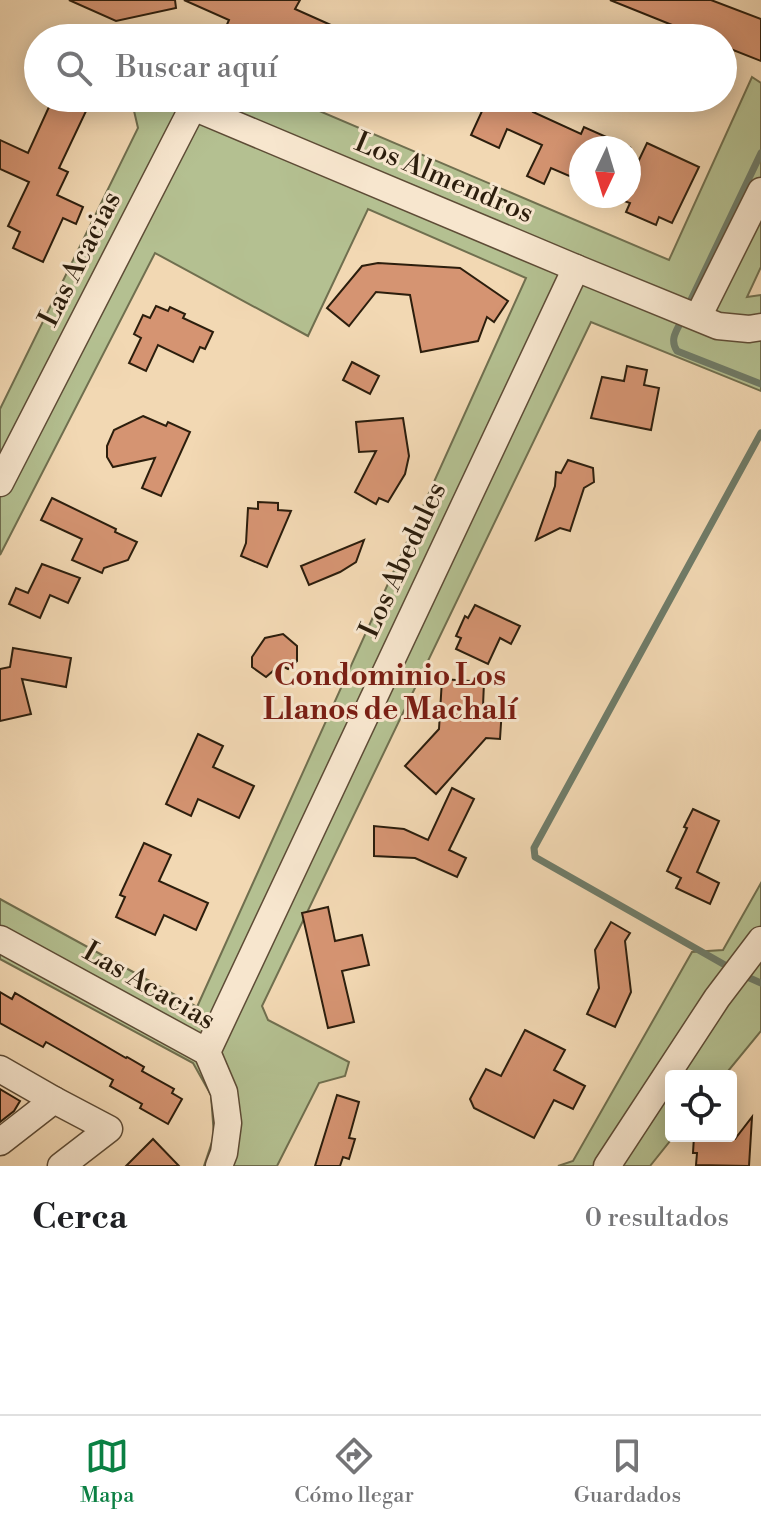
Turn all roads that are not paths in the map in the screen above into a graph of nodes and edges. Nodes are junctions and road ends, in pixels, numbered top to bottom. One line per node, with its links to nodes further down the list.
1 (190, 112): 7 (street, Las Acacias)
2 (205, 112): 4 (street, Los Almendros)
3 (761, 191): 5 (street)
4 (576, 268): 5 (street, Los Almendros); 10 (street, Los Abedules)
5 (698, 317): 6 (street, Los Almendros)
6 (761, 327)
7 (0, 483)
8 (0, 939): 10 (street, Las Acacias)
9 (761, 940): 16 (street)
10 (207, 1052): 15 (street, Las Acacias)
11 (0, 1069): 12 (street)
12 (54, 1100): 13 (street); 14 (street)
13 (0, 1142)
14 (61, 1166)
15 (219, 1166)
16 (607, 1166)

